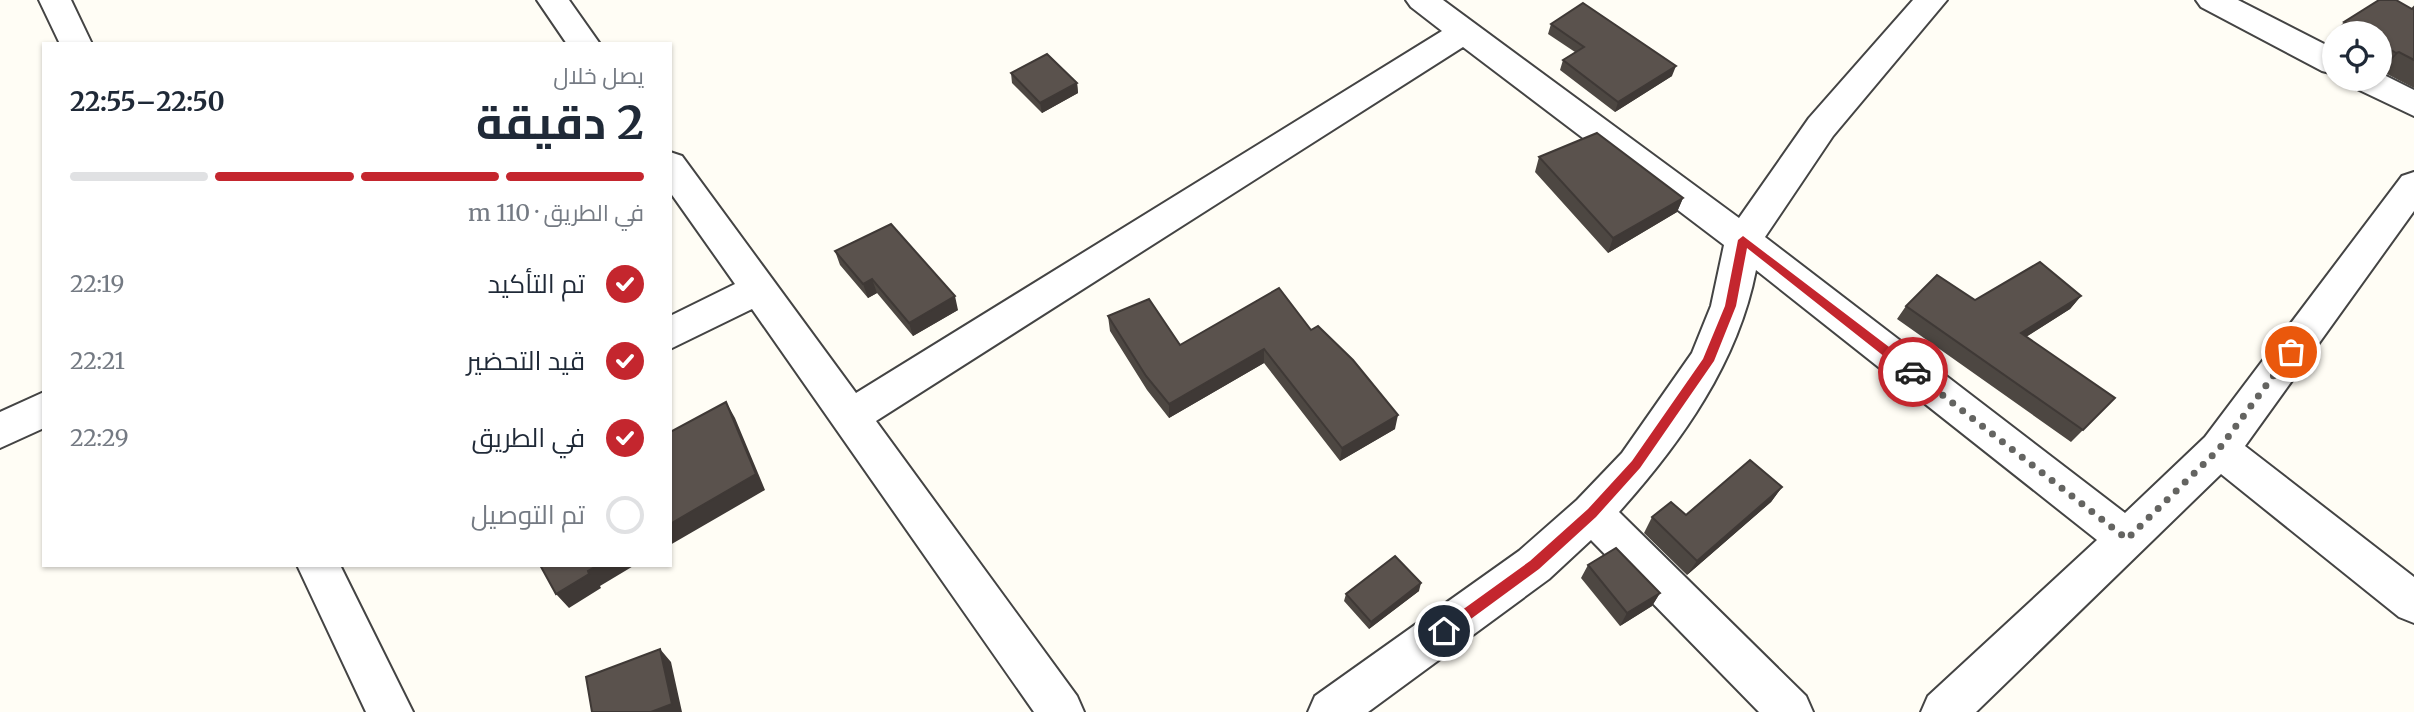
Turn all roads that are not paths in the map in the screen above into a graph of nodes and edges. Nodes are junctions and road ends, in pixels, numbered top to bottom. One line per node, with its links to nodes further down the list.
1 (55, 0): 7 (street)
2 (552, 0): 8 (street)
3 (1422, 0): 6 (street)
4 (1931, 0): 14 (street)
5 (2211, 0): 9 (street)
6 (1462, 33): 14 (street); 18 (street)
7 (75, 42)
8 (583, 42)
9 (2322, 57)
10 (2389, 91): 11 (street)
11 (2414, 104)
12 (672, 168): 15 (street)
13 (2414, 185): 20 (street)
14 (1743, 240): 21 (street); 22 (street)
15 (759, 289): 16 (street); 18 (street)
16 (672, 333)
17 (42, 410): 19 (street)
18 (850, 417): 26 (street)
19 (0, 431)
20 (2219, 449): 22 (street); 24 (street)
21 (1592, 513): 27 (street); 28 (street)
22 (2127, 539): 29 (street)
23 (319, 567): 25 (street)
24 (2414, 603)
25 (390, 712)
26 (1061, 712)
27 (1331, 712)
28 (1790, 712)
29 (1944, 712)

